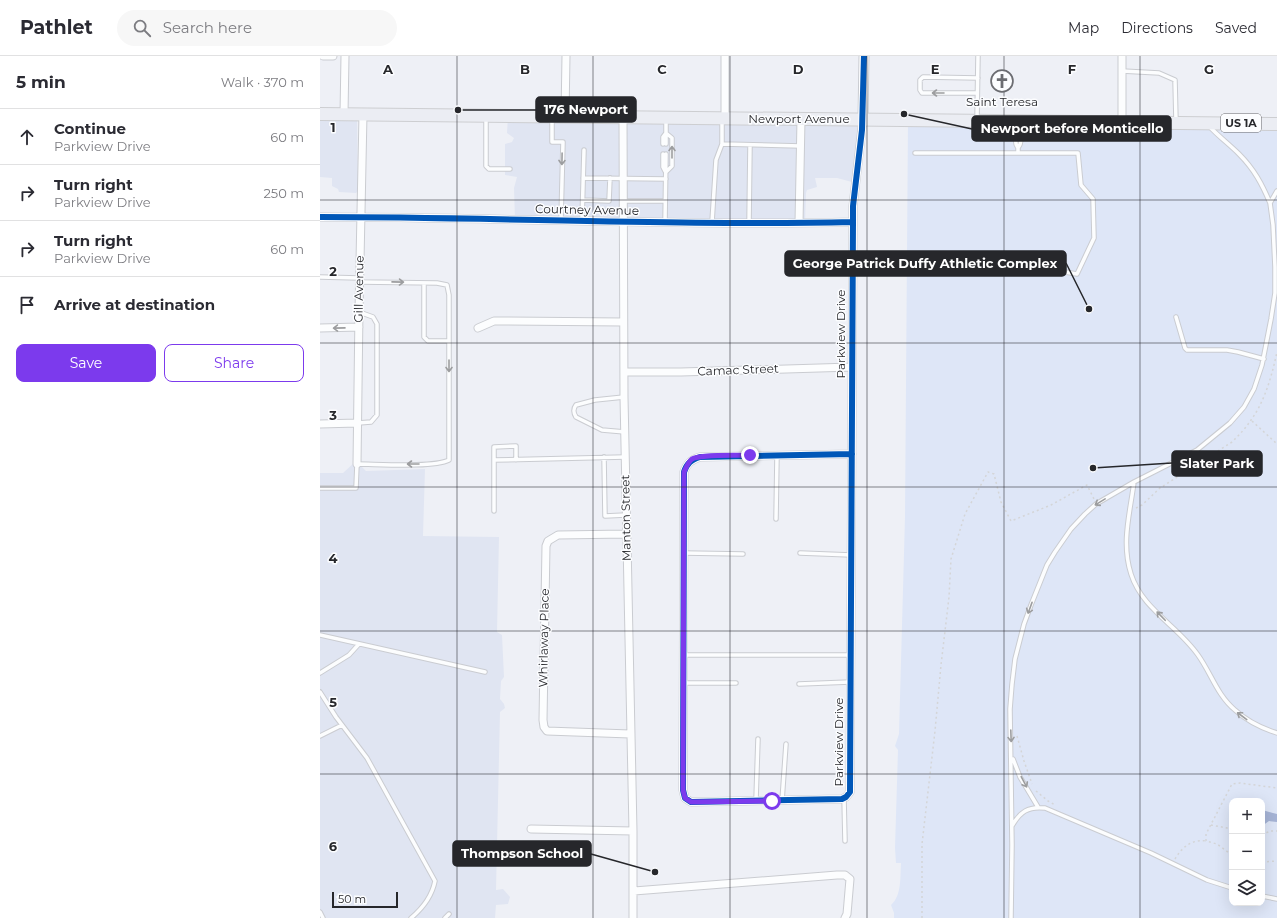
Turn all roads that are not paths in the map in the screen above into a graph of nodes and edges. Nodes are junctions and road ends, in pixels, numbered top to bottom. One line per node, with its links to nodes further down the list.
1 (323, 56): 2 (street)
2 (333, 56)
3 (345, 56): 13 (street)
4 (566, 56): 17 (street)
5 (725, 56): 20 (street)
6 (864, 56): 22 (street)
7 (978, 56): 10 (lane)
8 (1122, 56): 9 (street)
9 (1122, 71): 24 (street); 25 (lane)
10 (978, 78): 11 (lane); 11 (lane, one-way to 10)
11 (977, 93): 23 (lane)
12 (320, 114): 13 (main road, Newport Avenue / US 1A)
13 (344, 114): 14 (main road, Newport Avenue / US 1A)
14 (363, 114): 15 (main road, Newport Avenue / US 1A); 50 (street, Gill Avenue)
15 (486, 115): 16 (main road, Newport Avenue / US 1A); 38 (lane)
16 (552, 116): 17 (main road, Newport Avenue / US 1A); 51 (lane, one-way to 51)
17 (565, 116): 18 (main road, Newport Avenue / US 1A)
18 (623, 117): 19 (main road, Newport Avenue / US 1A); 42 (street, Manton Street)
19 (666, 118): 20 (main road, Newport Avenue / US 1A); 29 (lane)
20 (724, 119): 21 (main road, Newport Avenue / US 1A); 31 (lane)
21 (801, 119): 22 (main road, Newport Avenue / US 1A); 33 (street)
22 (863, 119): 23 (main road, Newport Avenue / US 1A); 57 (street, Parkview Drive)
23 (977, 120): 28 (main road, Newport Avenue / US 1A)
24 (1122, 122): 25 (main road, Newport Avenue / US 1A); 28 (main road, Newport Avenue / US 1A)
25 (1176, 122): 26 (main road, Newport Avenue / US 1A)
26 (1206, 122): 27 (main road, Newport Avenue / US 1A); 48 (lane)
27 (1277, 124)
28 (1019, 126): 36 (lane)
29 (666, 134): 30 (lane); 39 (lane, one-way to 29)
30 (664, 144)
31 (722, 144): 32 (lane); 55 (lane)
32 (750, 145): 33 (lane); 56 (lane)
33 (801, 146): 58 (street)
34 (584, 150): 40 (lane)
35 (915, 153): 36 (lane)
36 (1018, 153): 59 (lane)
37 (664, 154): 39 (lane)
38 (510, 169)
39 (666, 172): 43 (lane)
40 (583, 178): 41 (lane); 45 (lane)
41 (610, 178): 42 (lane); 45 (lane)
42 (623, 178): 43 (lane); 46 (street, Manton Street)
43 (666, 179): 47 (lane)
44 (1277, 191): 48 (lane)
45 (583, 200): 52 (lane)
46 (623, 201): 47 (lane); 53 (street, Manton Street)
47 (666, 201): 54 (lane)
48 (1270, 203): 70 (lane)
49 (320, 217): 50 (street, Courtney Avenue)
50 (361, 217): 51 (street, Courtney Avenue); 61 (street, Gill Avenue)
51 (561, 220): 52 (street, Courtney Avenue)
52 (582, 221): 53 (street, Courtney Avenue)
53 (623, 221): 54 (street, Courtney Avenue); 65 (street, Manton Street)
54 (665, 222): 55 (street, Courtney Avenue)
55 (712, 222): 56 (street, Courtney Avenue)
56 (749, 222): 58 (street, Courtney Avenue)
57 (853, 222): 58 (street, Courtney Avenue); 71 (street, Parkview Drive)
58 (799, 223)
59 (1041, 268)
60 (320, 277): 61 (lane)
61 (359, 280): 62 (lane, one-way to 62); 63 (street, Gill Avenue)
62 (424, 283): 69 (lane); 69 (lane)
63 (359, 311): 66 (street, Gill Avenue); 74 (lane)
64 (1176, 317): 70 (lane)
65 (623, 322): 68 (street); 72 (street, Manton Street)
66 (359, 327): 67 (street, one-way to 67); 74 (street, Gill Avenue)
67 (320, 328)
68 (478, 328)
69 (449, 341): 83 (lane, one-way to 83)
70 (1264, 358): 84 (lane)
71 (852, 367): 72 (street, Camac Street); 77 (street, Parkview Drive)
72 (624, 372): 73 (street, Manton Street)
73 (624, 397): 76 (street, Manton Street); 76 (lane)
74 (357, 423): 75 (street); 83 (street, Gill Avenue)
75 (320, 424)
76 (625, 432): 80 (street, Manton Street)
77 (852, 454): 78 (street, Parkview Drive); 93 (street, Parkview Drive)
78 (777, 455): 88 (lane); 90 (street, Parkview Drive)
79 (604, 457): 80 (lane); 82 (lane); 87 (lane)
80 (625, 457): 87 (street, Manton Street)
81 (494, 460): 82 (lane); 82 (lane); 86 (lane)
82 (516, 460)
83 (357, 464): 85 (lane)
84 (1134, 482): 106 (lane, one-way to 84); 111 (lane, one-way to 111)
85 (320, 488)
86 (494, 511)
87 (626, 515): 89 (street, Manton Street)
88 (776, 519)
89 (626, 534): 107 (street, Manton Street); 107 (street, Whirlaway Place)
90 (684, 553): 92 (lane); 96 (street, Parkview Drive)
91 (800, 553): 93 (lane)
92 (743, 554)
93 (851, 555): 97 (street, Parkview Drive)
94 (320, 635): 95 (lane)
95 (359, 644): 98 (lane); 99 (lane)
96 (684, 655): 97 (lane); 102 (street, Parkview Drive)
97 (851, 655): 101 (street, Parkview Drive)
98 (485, 672)
99 (320, 673)
100 (736, 682): 102 (lane)
101 (850, 682): 103 (lane); 112 (street, Parkview Drive)
102 (684, 683): 114 (street, Parkview Drive)
103 (799, 684)
104 (320, 692): 105 (lane)
105 (342, 725): 108 (lane); 127 (lane)
106 (1277, 733)
107 (630, 734): 118 (street, Manton Street)
108 (320, 736)
109 (758, 739): 114 (lane)
110 (786, 744): 113 (lane)
111 (1012, 756): 115 (lane, one-way to 115); 116 (lane)
112 (844, 798): 113 (street, Parkview Drive); 119 (lane)
113 (782, 801): 114 (street, Parkview Drive)
114 (756, 802)
115 (1038, 807): 116 (lane); 120 (lane)
116 (1011, 826): 131 (lane)
117 (531, 829): 118 (street)
118 (633, 831): 121 (street, Manton Street)
119 (845, 841)
120 (1229, 887)
121 (634, 891): 129 (street, Manton Street); 130 (street)
122 (1265, 897): 123 (lane)
123 (1277, 899)
124 (320, 912): 126 (lane)
125 (449, 914): 128 (lane)
126 (324, 918)
127 (411, 918)
128 (445, 918)
129 (633, 918)
130 (845, 918)
131 (1011, 918)

